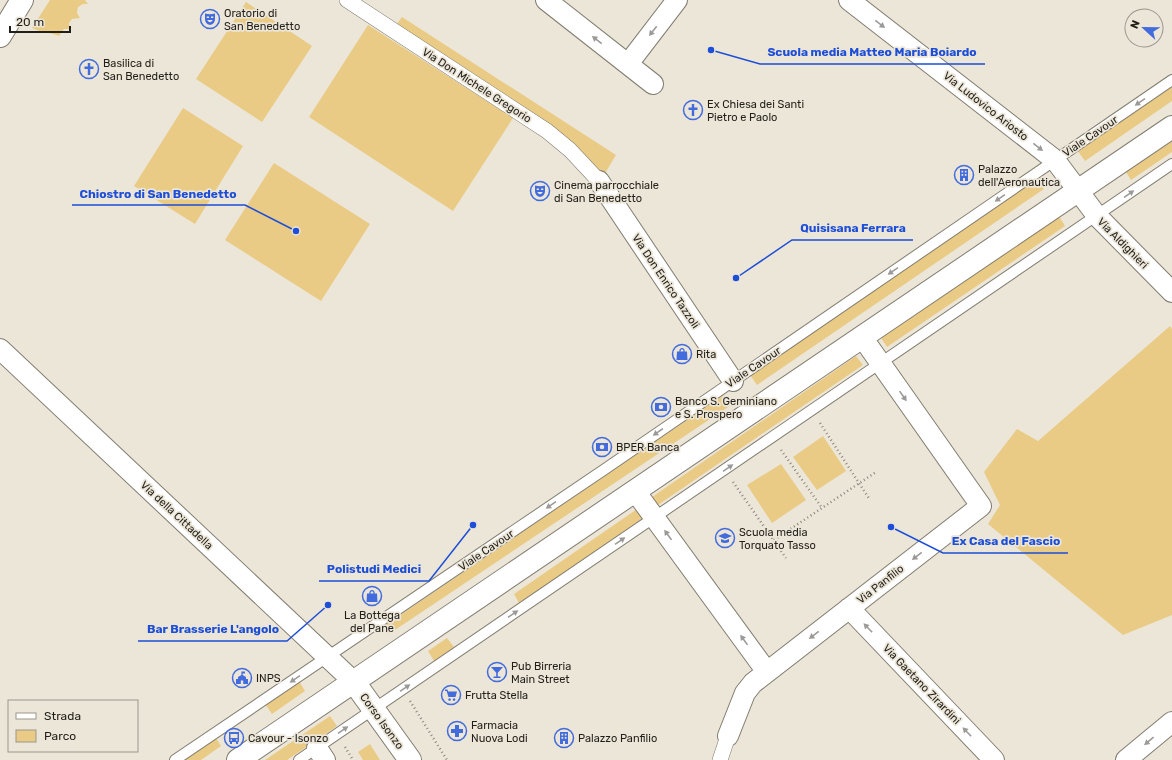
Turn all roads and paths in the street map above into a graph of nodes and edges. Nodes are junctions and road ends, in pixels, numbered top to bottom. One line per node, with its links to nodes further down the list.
1 (22, 0): 6 (street)
2 (347, 0): 13 (street, Via Don Michele Gregorio)
3 (546, 0): 7 (street, one-way to 3)
4 (677, 0): 7 (street, one-way to 7)
5 (849, 0): 11 (street, Via Ludovico Ariosto, one-way to 11)
6 (0, 36)
7 (628, 64): 9 (street)
8 (1172, 80): 11 (lane, Viale Cavour, one-way to 11)
9 (653, 84)
10 (1172, 127): 14 (street)
11 (1055, 160): 14 (street, Via Ludovico Ariosto); 20 (lane, Viale Cavour, one-way to 20)
12 (1172, 164): 15 (lane, one-way to 12)
13 (599, 181): 20 (street, Via Don Enrico Tazzoli)
14 (1078, 191): 15 (street, Via Aldighieri); 17 (street)
15 (1097, 216): 16 (street, Via Aldighieri); 19 (lane)
16 (1172, 292)
17 (862, 337): 19 (street, Via Panfilio); 26 (street)
18 (0, 349): 33 (street, Via della Cittadella)
19 (881, 364): 21 (lane); 32 (street, Via Panfilio, one-way to 32)
20 (732, 381): 33 (lane, Viale Cavour, one-way to 33)
21 (812, 411): 22 (lane); 25 (path)
22 (772, 438): 23 (lane, one-way to 22); 28 (path)
23 (725, 470): 29 (lane); 30 (path)
24 (876, 472): 25 (path)
25 (859, 483): 27 (path); 28 (path)
26 (635, 491): 29 (street); 35 (street)
27 (870, 500)
28 (822, 508): 30 (path)
29 (655, 518): 34 (street, one-way to 29); 36 (lane, one-way to 29)
30 (774, 540): 31 (path)
31 (786, 558)
32 (849, 608): 34 (street, Via Panfilio, one-way to 34); 47 (street, Via Gaetano Zirardini, one-way to 32)
33 (328, 657): 35 (street, Via della Cittadella); 41 (lane, Viale Cavour, one-way to 41)
34 (767, 672): 39 (street, Via Panfilio)
35 (354, 682): 37 (street, Corso Isonzo); 42 (street)
36 (403, 689): 37 (lane); 45 (path)
37 (373, 710): 40 (lane, one-way to 37); 44 (street, Corso Isonzo)
38 (1172, 722): 48 (street, one-way to 48)
39 (728, 736): 46 (street)
40 (321, 754): 43 (lane)
41 (175, 760)
42 (238, 760)
43 (299, 760)
44 (410, 760)
45 (447, 760)
46 (720, 760)
47 (994, 760)
48 (1126, 760)

